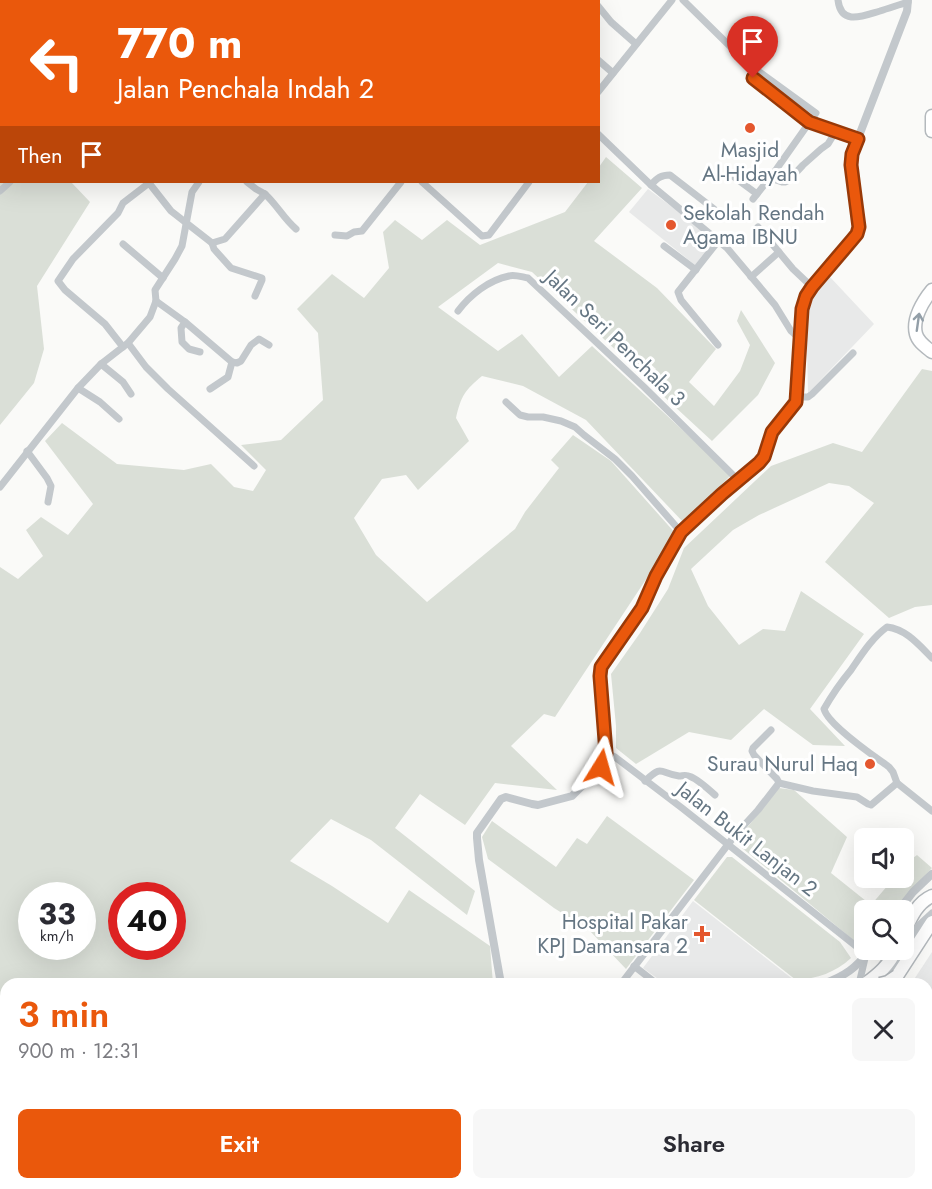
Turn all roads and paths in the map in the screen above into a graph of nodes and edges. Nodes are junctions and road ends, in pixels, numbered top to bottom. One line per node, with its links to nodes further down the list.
1 (672, 0): 6 (street)
2 (683, 0): 11 (street)
3 (838, 0): 4 (street)
4 (908, 1): 15 (street)
5 (600, 7): 6 (street)
6 (636, 44): 8 (street)
7 (600, 62): 8 (street)
8 (613, 73): 9 (street)
9 (600, 89)
10 (932, 116): 13 (highway)
11 (809, 122): 12 (street); 17 (street)
12 (836, 131): 15 (street); 17 (street)
13 (932, 131)
14 (600, 136): 23 (street)
15 (858, 139): 38 (street)
16 (730, 174): 17 (street)
17 (770, 178)
18 (198, 183): 26 (street)
19 (248, 183): 24 (street)
20 (400, 183): 29 (street)
21 (423, 183): 22 (street)
22 (528, 183)
23 (651, 185): 25 (street); 30 (street)
24 (265, 194): 28 (street); 31 (street)
25 (714, 209)
26 (186, 223): 31 (street); 37 (street); 45 (street)
27 (758, 227): 34 (street)
28 (296, 229)
29 (335, 235)
30 (719, 240): 35 (street); 36 (street)
31 (213, 243): 40 (street)
32 (123, 244): 37 (street)
33 (664, 246): 35 (street)
34 (779, 252): 36 (street); 38 (street)
35 (696, 270): 47 (street)
36 (751, 277): 44 (street)
37 (163, 278): 41 (street)
38 (812, 287): 44 (street)
39 (932, 290): 49 (highway, one-way to 39)
40 (255, 296)
41 (156, 301): 43 (street); 45 (street)
42 (458, 311): 61 (street, Jalan Seri Penchala 3)
43 (185, 322): 48 (street); 51 (street)
44 (800, 339): 56 (street)
45 (125, 345): 52 (street); 60 (street)
46 (269, 345): 51 (street)
47 (718, 345)
48 (200, 352)
49 (932, 352)
50 (852, 353): 56 (street)
51 (232, 362): 54 (street)
52 (101, 364): 53 (street); 55 (street)
53 (78, 388): 58 (street); 59 (street)
54 (210, 389)
55 (131, 394)
56 (797, 397): 61 (street)
57 (506, 402): 64 (street)
58 (119, 419)
59 (27, 452): 62 (street); 63 (street)
60 (254, 466)
61 (738, 480): 64 (street)
62 (0, 487)
63 (48, 502)
64 (681, 532): 67 (street)
65 (932, 658): 70 (street)
66 (771, 730): 69 (street)
67 (606, 753): 68 (street, Jalan Bukit Lanjan 2); 86 (street)
68 (645, 781): 71 (street); 73 (street, Jalan Bukit Lanjan 2)
69 (779, 783): 70 (street); 73 (street)
70 (897, 783): 72 (street)
71 (715, 795)
72 (932, 811)
73 (728, 845): 80 (street, Jalan Bukit Lanjan 2); 84 (street)
74 (932, 874): 76 (street)
75 (930, 897): 77 (highway)
76 (907, 900)
77 (914, 912)
78 (930, 916): 93 (highway, bridge)
79 (932, 933): 94 (highway)
80 (854, 941)
81 (860, 960): 85 (street)
82 (866, 960): 91 (street)
83 (890, 960): 92 (highway)
84 (634, 966): 87 (street); 88 (street)
85 (846, 975): 89 (street); 90 (street)
86 (500, 978)
87 (625, 978)
88 (649, 978)
89 (838, 978)
90 (859, 978)
91 (863, 978)
92 (872, 978)
93 (894, 978)
94 (903, 978)

